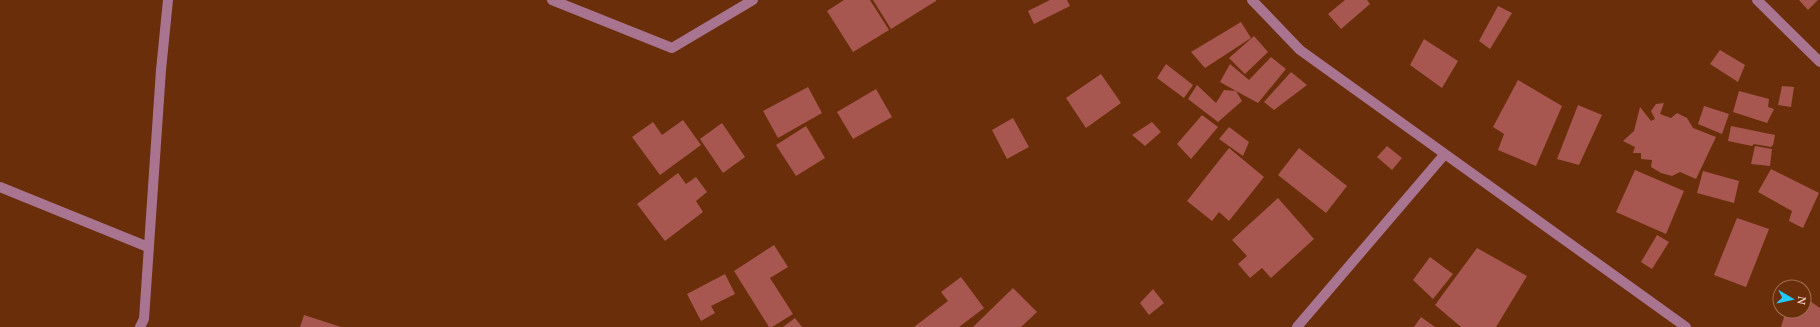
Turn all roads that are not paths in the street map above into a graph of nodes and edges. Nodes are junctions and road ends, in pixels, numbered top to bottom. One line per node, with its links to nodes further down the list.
1 (168, 0): 9 (street)
2 (552, 0): 3 (street)
3 (753, 0)
4 (1252, 0): 7 (street)
5 (1757, 0): 6 (street)
6 (1820, 62)
7 (1444, 155): 11 (street); 12 (street)
8 (0, 188): 9 (street)
9 (148, 247): 10 (street)
10 (140, 327)
11 (1297, 327)
12 (1686, 327)

